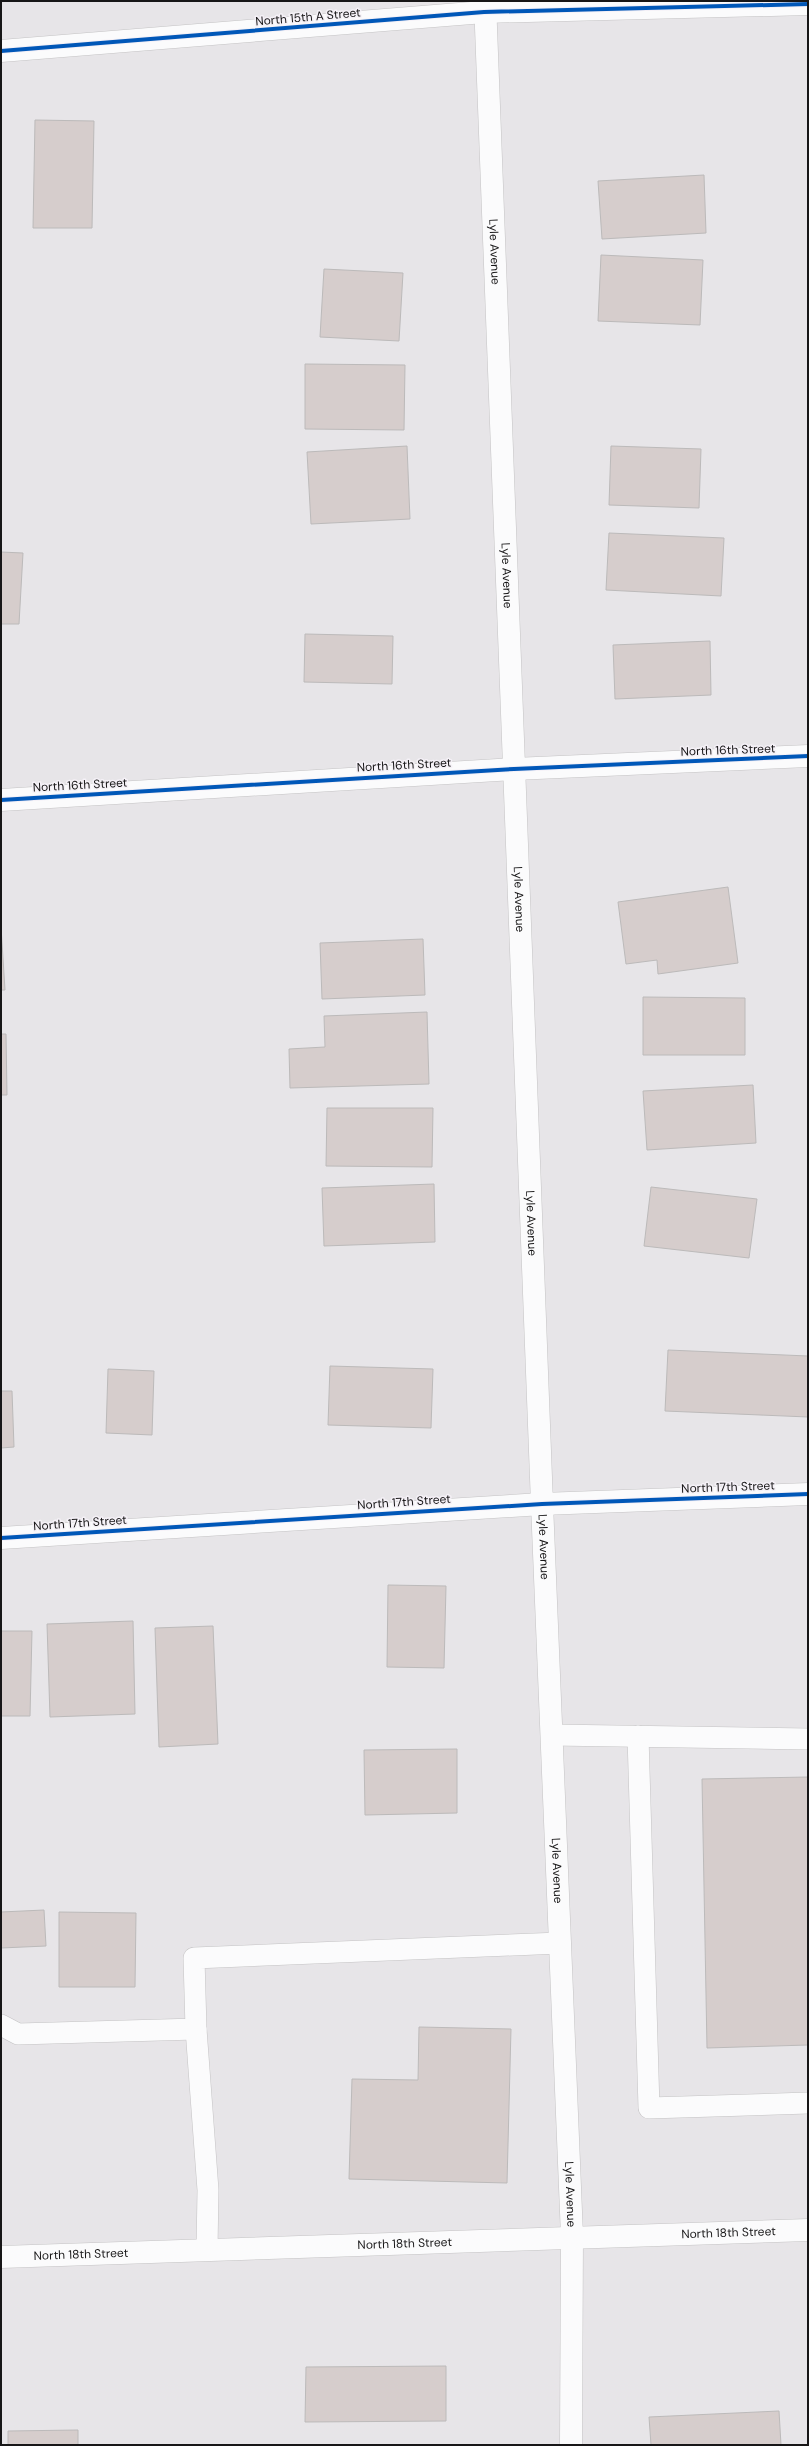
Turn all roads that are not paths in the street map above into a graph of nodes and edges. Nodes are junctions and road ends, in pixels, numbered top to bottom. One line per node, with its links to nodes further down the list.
1 (808, 4): 2 (main road, North 15th A Street)
2 (484, 7): 3 (main road, North 15th A Street); 5 (main road, Lyle Avenue)
3 (1, 51)
4 (808, 756): 5 (main road, North 16th Street)
5 (514, 769): 6 (main road, North 16th Street); 8 (main road, Lyle Avenue)
6 (1, 800)
7 (808, 1494): 8 (main road, North 17th Street)
8 (542, 1504): 9 (main road, North 17th Street); 10 (main road, Lyle Avenue)
9 (1, 1538)
10 (552, 1735): 11 (lane); 13 (main road, Lyle Avenue)
11 (638, 1736): 12 (lane); 16 (lane)
12 (808, 1739)
13 (560, 1943): 15 (lane); 18 (main road, Lyle Avenue)
14 (1, 2025): 15 (lane)
15 (196, 2028): 19 (lane)
16 (808, 2103)
17 (808, 2230): 18 (main road, North 18th Street)
18 (572, 2236): 19 (main road, North 18th Street); 21 (main road, Lyle Avenue)
19 (207, 2250): 20 (main road, North 18th Street)
20 (1, 2257)
21 (571, 2445)

